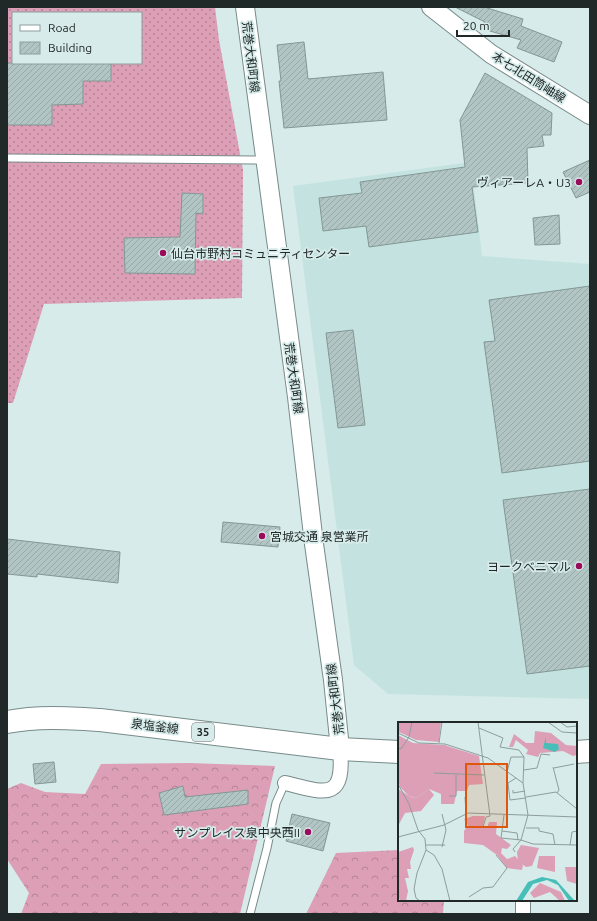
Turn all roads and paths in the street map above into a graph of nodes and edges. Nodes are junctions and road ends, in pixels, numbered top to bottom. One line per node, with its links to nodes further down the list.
1 (245, 7): 5 (street, 荒巻大和町線)
2 (431, 7): 3 (street, 本七北田筒岫線)
3 (590, 115)
4 (7, 158): 5 (lane)
5 (264, 160): 7 (street, 荒巻大和町線)
6 (7, 722): 7 (main road, 泉塩釜線 / 35)
7 (340, 749): 9 (main road, 泉塩釜線 / 35); 11 (street)
8 (590, 751): 10 (main road)
9 (398, 752)
10 (577, 752)
11 (285, 783): 13 (lane)
12 (523, 901): 14 (street)
13 (250, 914)
14 (523, 914)

